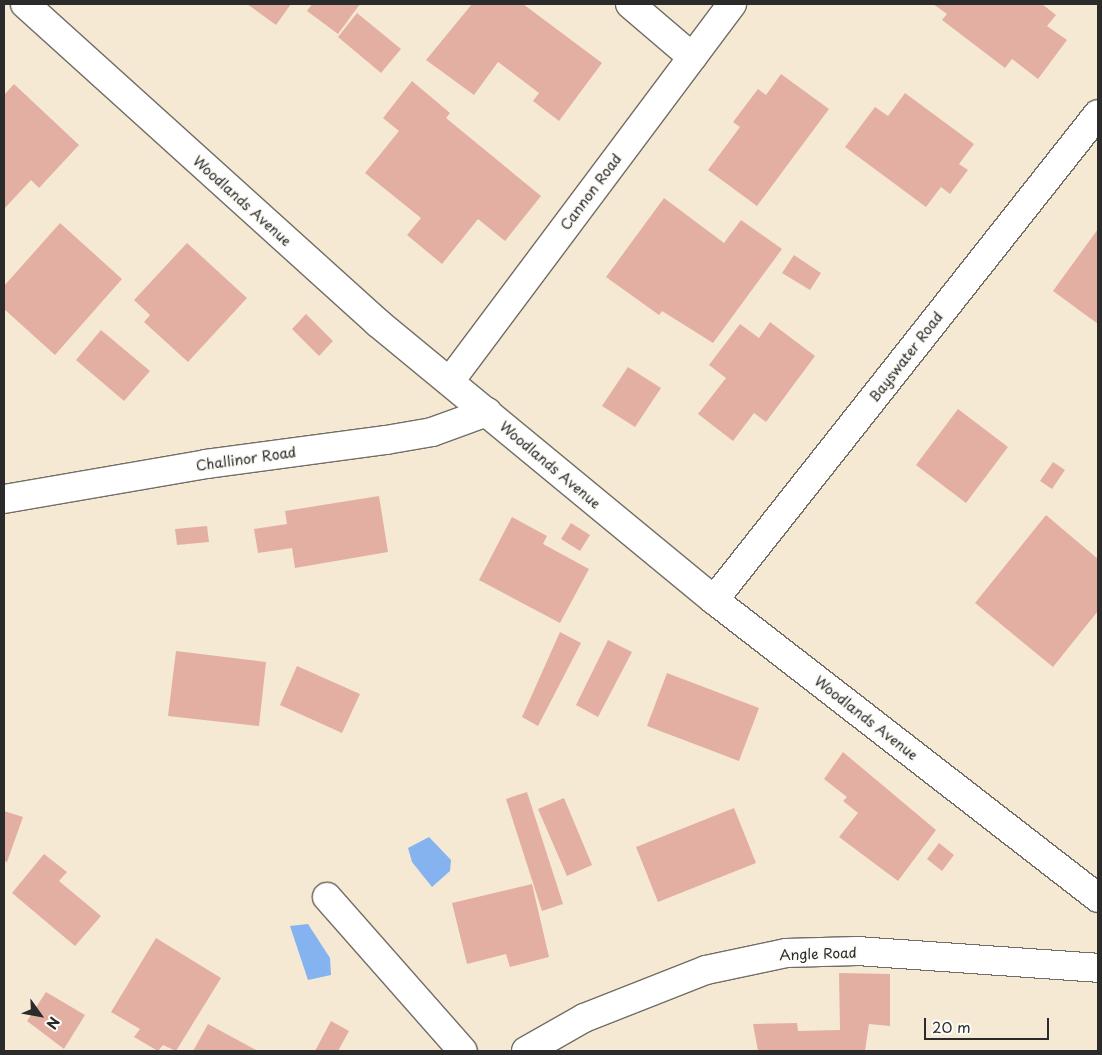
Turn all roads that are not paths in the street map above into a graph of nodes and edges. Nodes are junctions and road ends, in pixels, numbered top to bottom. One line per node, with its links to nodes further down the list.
1 (25, 4): 6 (street, Woodlands Avenue)
2 (630, 4): 4 (street)
3 (732, 4): 4 (street, Cannon Road)
4 (692, 57): 6 (street, Cannon Road)
5 (1093, 131): 9 (street, Bayswater Road)
6 (450, 381): 7 (street, Woodlands Avenue)
7 (487, 412): 8 (street, Challinor Road); 9 (street, Woodlands Avenue)
8 (4, 499)
9 (714, 600): 11 (street, Woodlands Avenue)
10 (327, 897): 13 (street)
11 (1098, 898)
12 (1098, 968): 14 (street, Angle Road)
13 (463, 1051)
14 (526, 1051)

